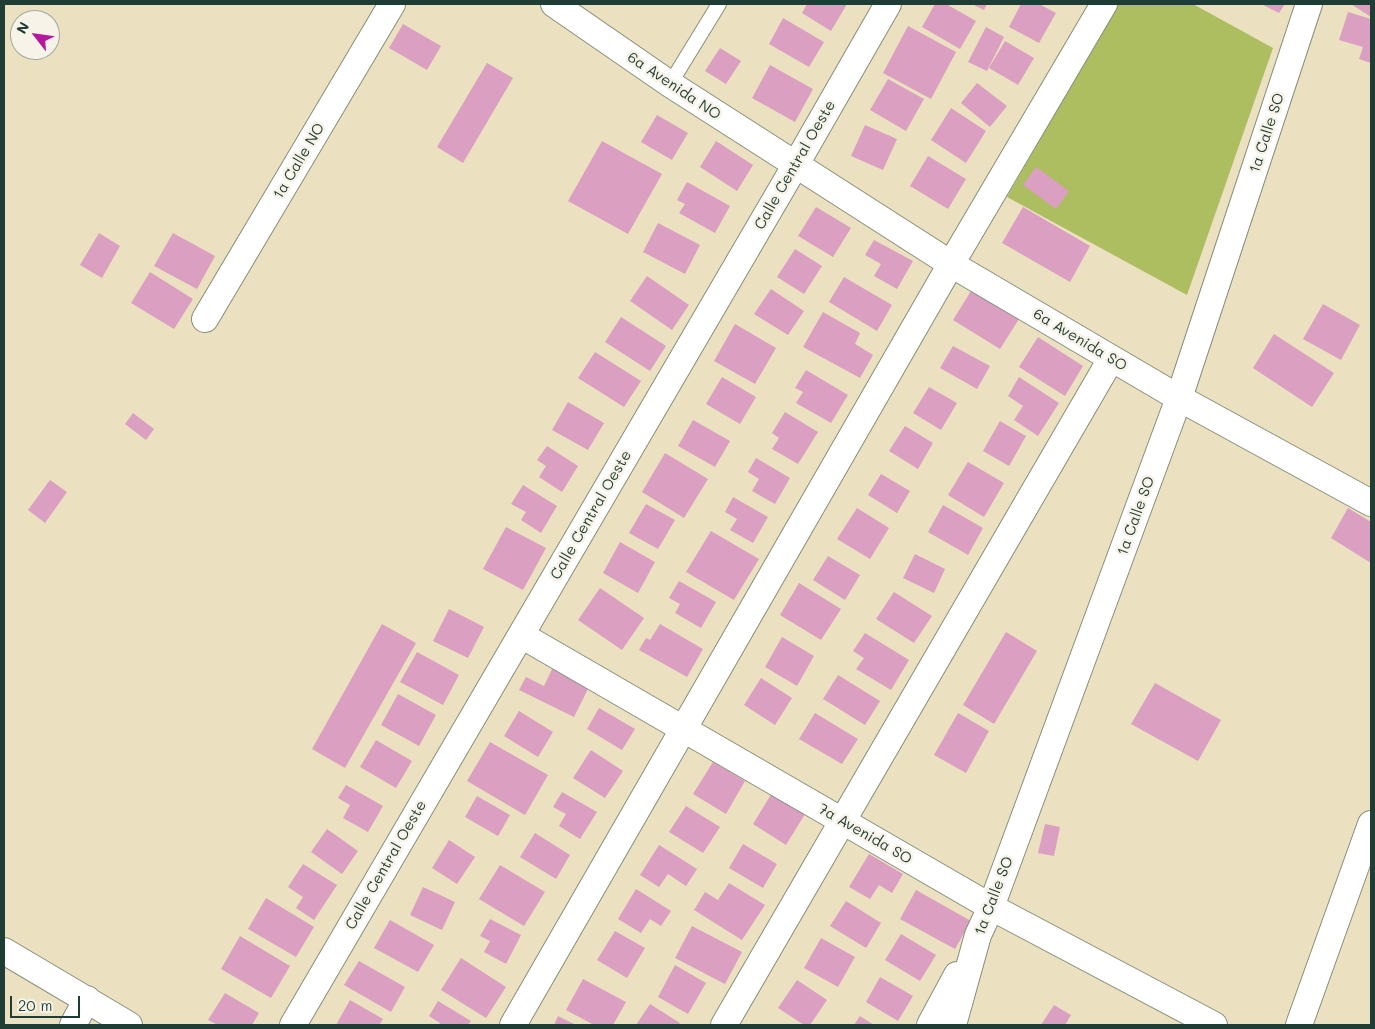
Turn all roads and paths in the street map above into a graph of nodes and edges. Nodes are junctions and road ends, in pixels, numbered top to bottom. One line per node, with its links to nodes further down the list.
1 (392, 4): 10 (street, 1a Calle NO)
2 (554, 4): 7 (street, 6a Avenida NO)
3 (719, 4): 7 (lane)
4 (888, 4): 8 (street, Calle Central Oeste)
5 (1104, 4): 9 (street)
6 (1309, 4): 12 (street, 1a Calle SO)
7 (670, 84): 8 (street, 6a Avenida NO)
8 (795, 166): 9 (street, 6a Avenida SO); 14 (street, Calle Central Oeste)
9 (951, 264): 11 (street, 6a Avenida SO); 15 (street)
10 (205, 319)
11 (1111, 359): 12 (street, 6a Avenida SO); 16 (street)
12 (1179, 398): 13 (street, 6a Avenida SO); 18 (street, 1a Calle SO)
13 (1371, 503)
14 (521, 634): 15 (street, 7a Avenida SO); 24 (street, Calle Central Oeste)
15 (684, 728): 16 (street, 7a Avenida SO); 25 (street)
16 (842, 820): 18 (street, 7a Avenida SO); 26 (street)
17 (1371, 824): 30 (street)
18 (991, 907): 19 (street, 1a Calle SO); 29 (street, 7a Avenida SO)
19 (978, 935): 27 (street); 28 (street, 1a Calle SO)
20 (4, 952): 21 (street)
21 (87, 999): 22 (street); 23 (street)
22 (73, 1025)
23 (129, 1025)
24 (293, 1025)
25 (512, 1025)
26 (724, 1025)
27 (930, 1025)
28 (954, 1025)
29 (1214, 1025)
30 (1299, 1025)

